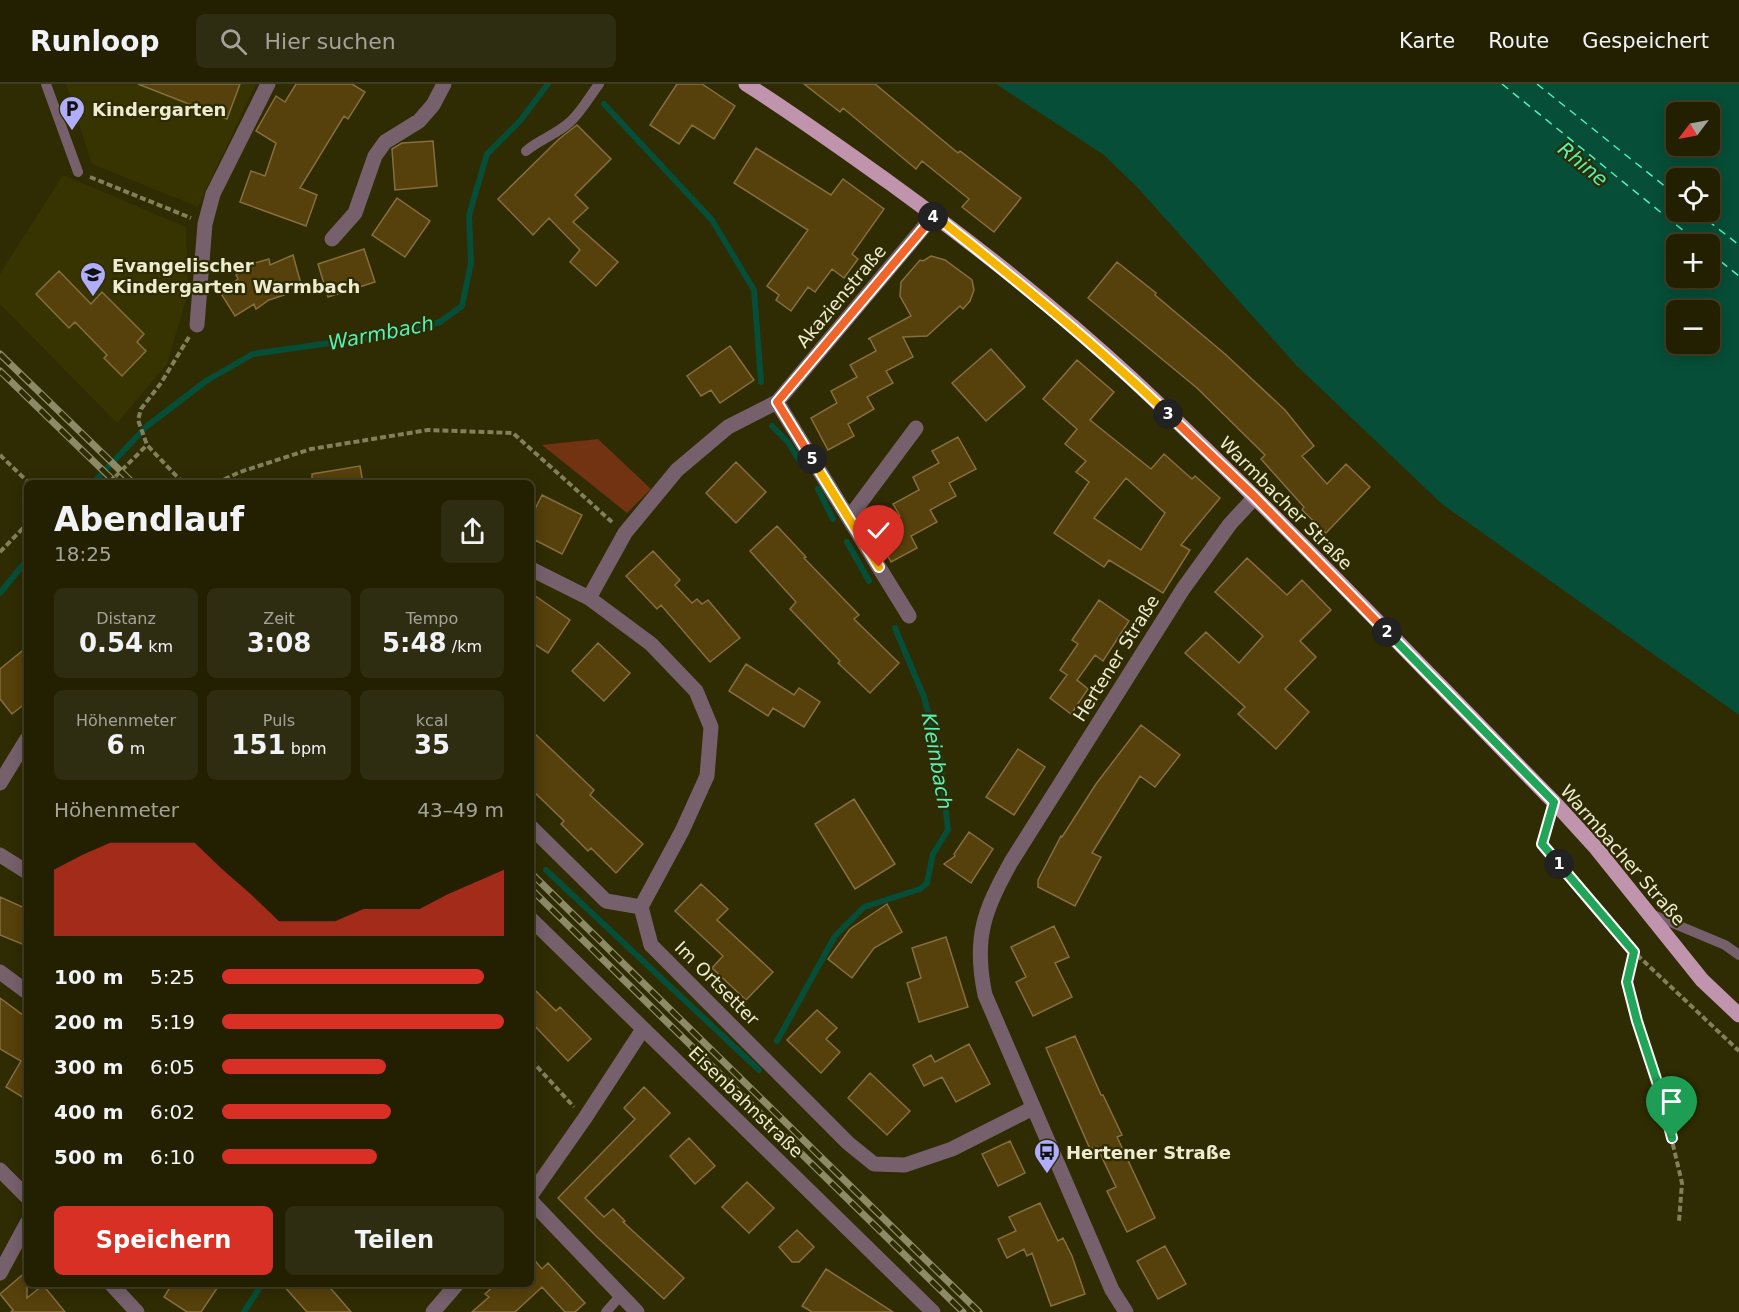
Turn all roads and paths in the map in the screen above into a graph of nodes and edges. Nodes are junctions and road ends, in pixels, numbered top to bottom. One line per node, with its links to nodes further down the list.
1 (46, 84): 7 (lane)
2 (268, 84): 9 (street)
3 (444, 84): 10 (street)
4 (599, 84): 6 (lane)
5 (746, 84): 8 (main road, Warmbacher Straße)
6 (526, 151)
7 (78, 172): 9 (path)
8 (934, 215): 12 (street, Akazienstraße); 20 (main road, Warmbacher Straße)
9 (205, 224): 11 (street)
10 (332, 239)
11 (197, 325): 14 (path)
12 (777, 402): 21 (street); 23 (street, Akazienstraße)
13 (916, 428): 21 (street)
14 (147, 445): 17 (path); 18 (path)
15 (0, 455): 16 (path)
16 (26, 480)
17 (112, 480)
18 (180, 480)
19 (223, 480): 23 (path)
20 (1255, 497): 30 (main road, Warmbacher Straße); 45 (street, Hertener Straße)
21 (849, 518): 27 (street)
22 (24, 527): 24 (path)
23 (625, 533): 26 (street, Akazienstraße)
24 (0, 552)
25 (534, 570): 26 (street)
26 (589, 598): 34 (street)
27 (909, 616)
28 (24, 750): 29 (street)
29 (0, 783)
30 (1554, 802): 35 (main road, Warmbacher Straße); 37 (path)
31 (534, 830): 34 (street)
32 (0, 855): 33 (street)
33 (24, 870)
34 (641, 907): 45 (street, Im Ortsetter)
35 (1650, 914): 38 (lane); 41 (main road, Warmbacher Straße)
36 (534, 922): 42 (street, Eisenbahnstraße)
37 (1634, 952): 43 (path); 51 (path)
38 (1739, 956)
39 (0, 972): 40 (street)
40 (24, 991)
41 (1739, 1015)
42 (643, 1029): 46 (street); 61 (street, Eisenbahnstraße)
43 (1739, 1051)
44 (534, 1063): 46 (path)
45 (1033, 1108): 62 (street, Hertener Straße)
46 (585, 1118): 48 (street)
47 (0, 1170): 49 (street)
48 (534, 1191)
49 (24, 1194)
50 (534, 1204): 56 (street)
51 (1679, 1221)
52 (24, 1229): 53 (street)
53 (0, 1273)
54 (114, 1287): 57 (street)
55 (454, 1287): 58 (street)
56 (621, 1295): 59 (lane); 60 (street)
57 (137, 1312)
58 (433, 1312)
59 (606, 1312)
60 (637, 1312)
61 (933, 1312)
62 (1126, 1312)

